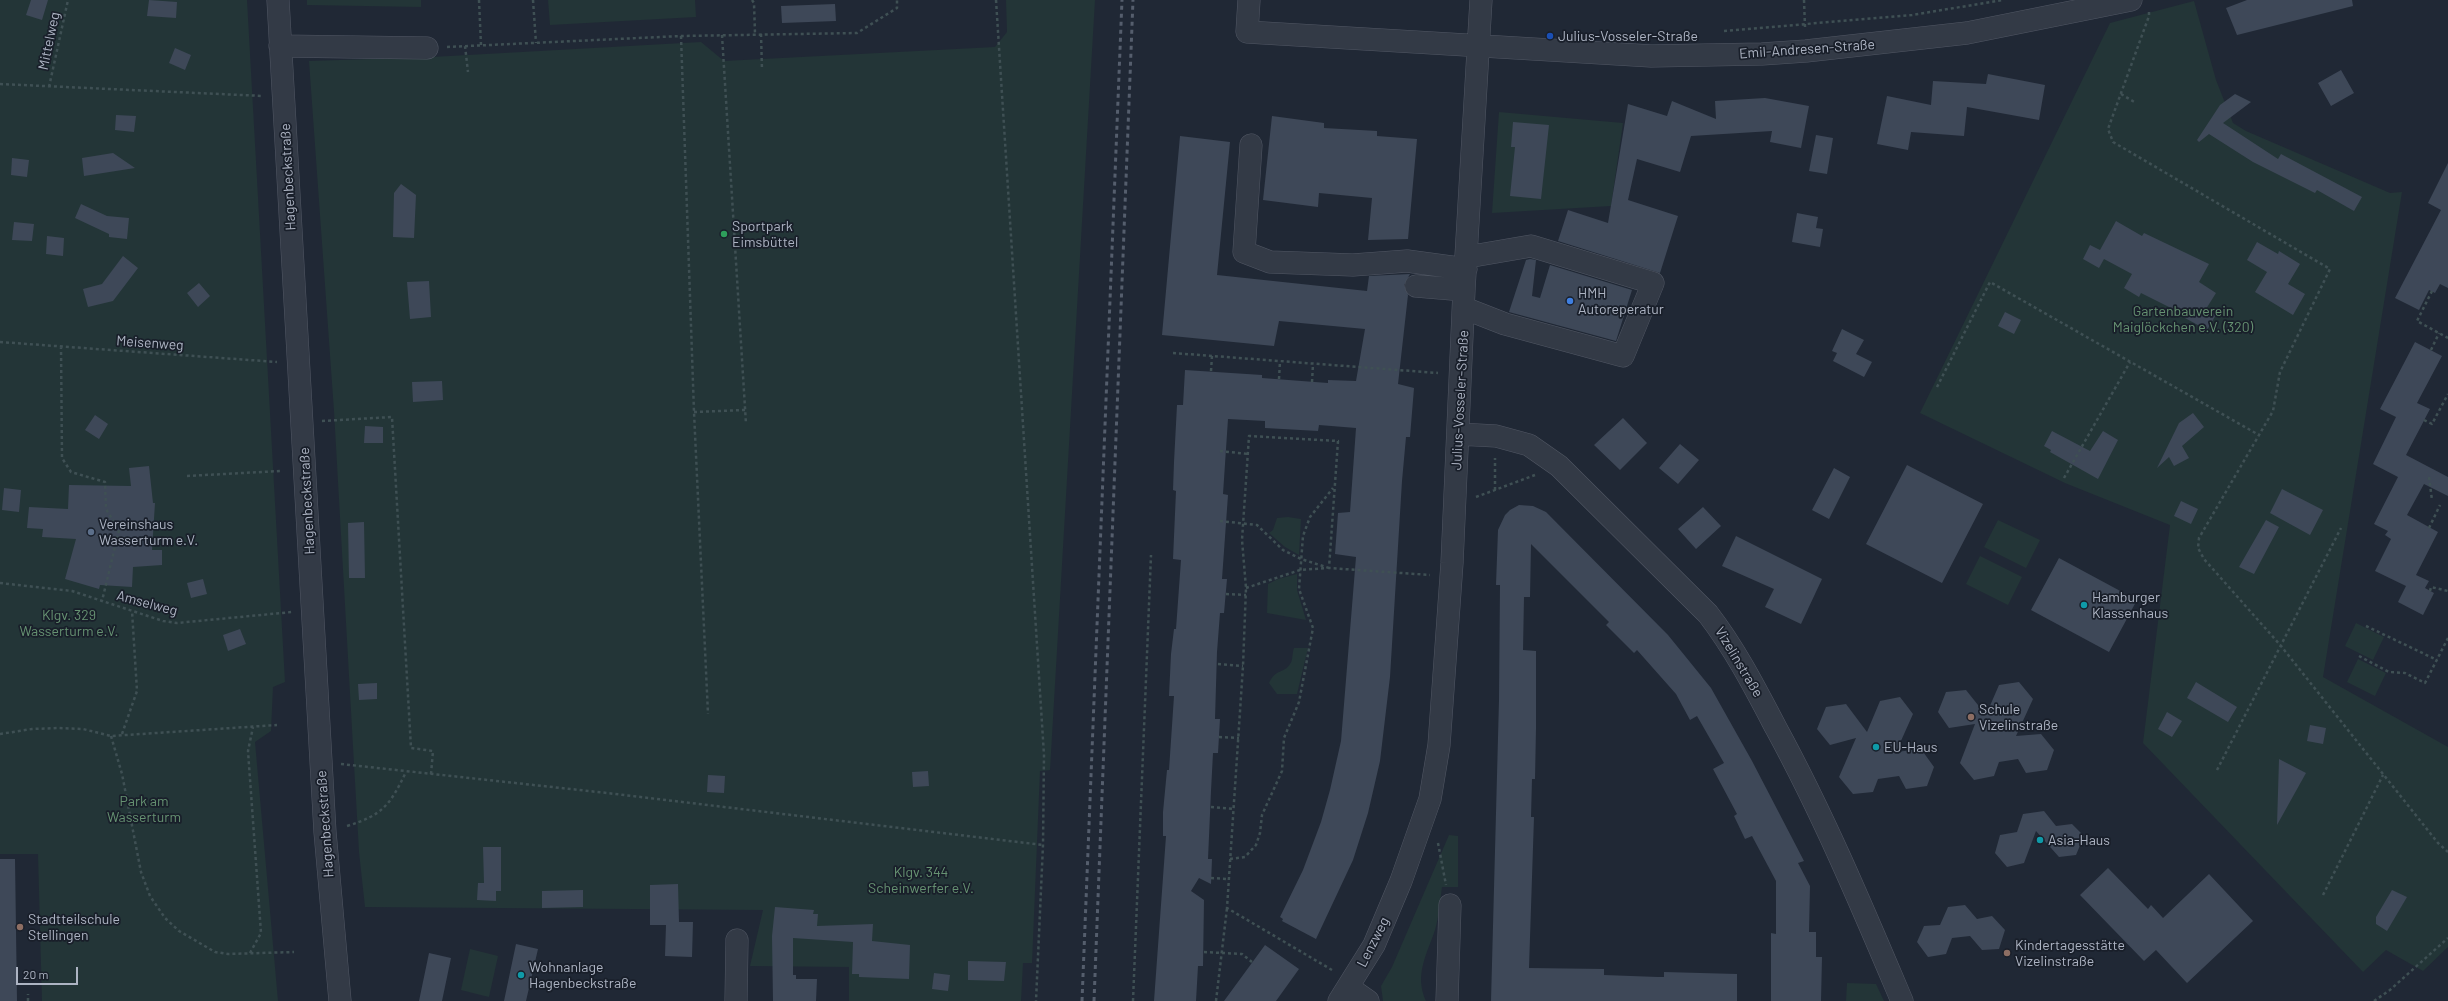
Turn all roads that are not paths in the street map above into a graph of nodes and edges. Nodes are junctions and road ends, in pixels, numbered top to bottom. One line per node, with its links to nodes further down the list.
1 (278, 0): 5 (street, Hagenbeckstraße)
2 (1250, 0): 6 (street, Emil-Andresen-Straße)
3 (1481, 0): 6 (street, Julius-Vosseler-Straße)
4 (2139, 3): 6 (street, Emil-Andresen-Straße)
5 (280, 46): 7 (street); 18 (street, Hagenbeckstraße)
6 (1478, 47): 11 (street, Julius-Vosseler-Straße)
7 (426, 48)
8 (1251, 145): 11 (street)
9 (1494, 253): 10 (street); 11 (street); 11 (street)
10 (1525, 264)
11 (1465, 281): 12 (street); 13 (street, Julius-Vosseler-Straße)
12 (1416, 286)
13 (1458, 434): 14 (street, Julius-Vosseler-Straße); 22 (street, Vizelinstraße)
14 (1401, 881): 17 (street, Lenzweg)
15 (1450, 905): 21 (street)
16 (737, 940): 19 (street)
17 (1346, 990): 20 (street)
18 (340, 1001)
19 (736, 1001)
20 (1368, 1001)
21 (1447, 1001)
22 (1902, 1001)

